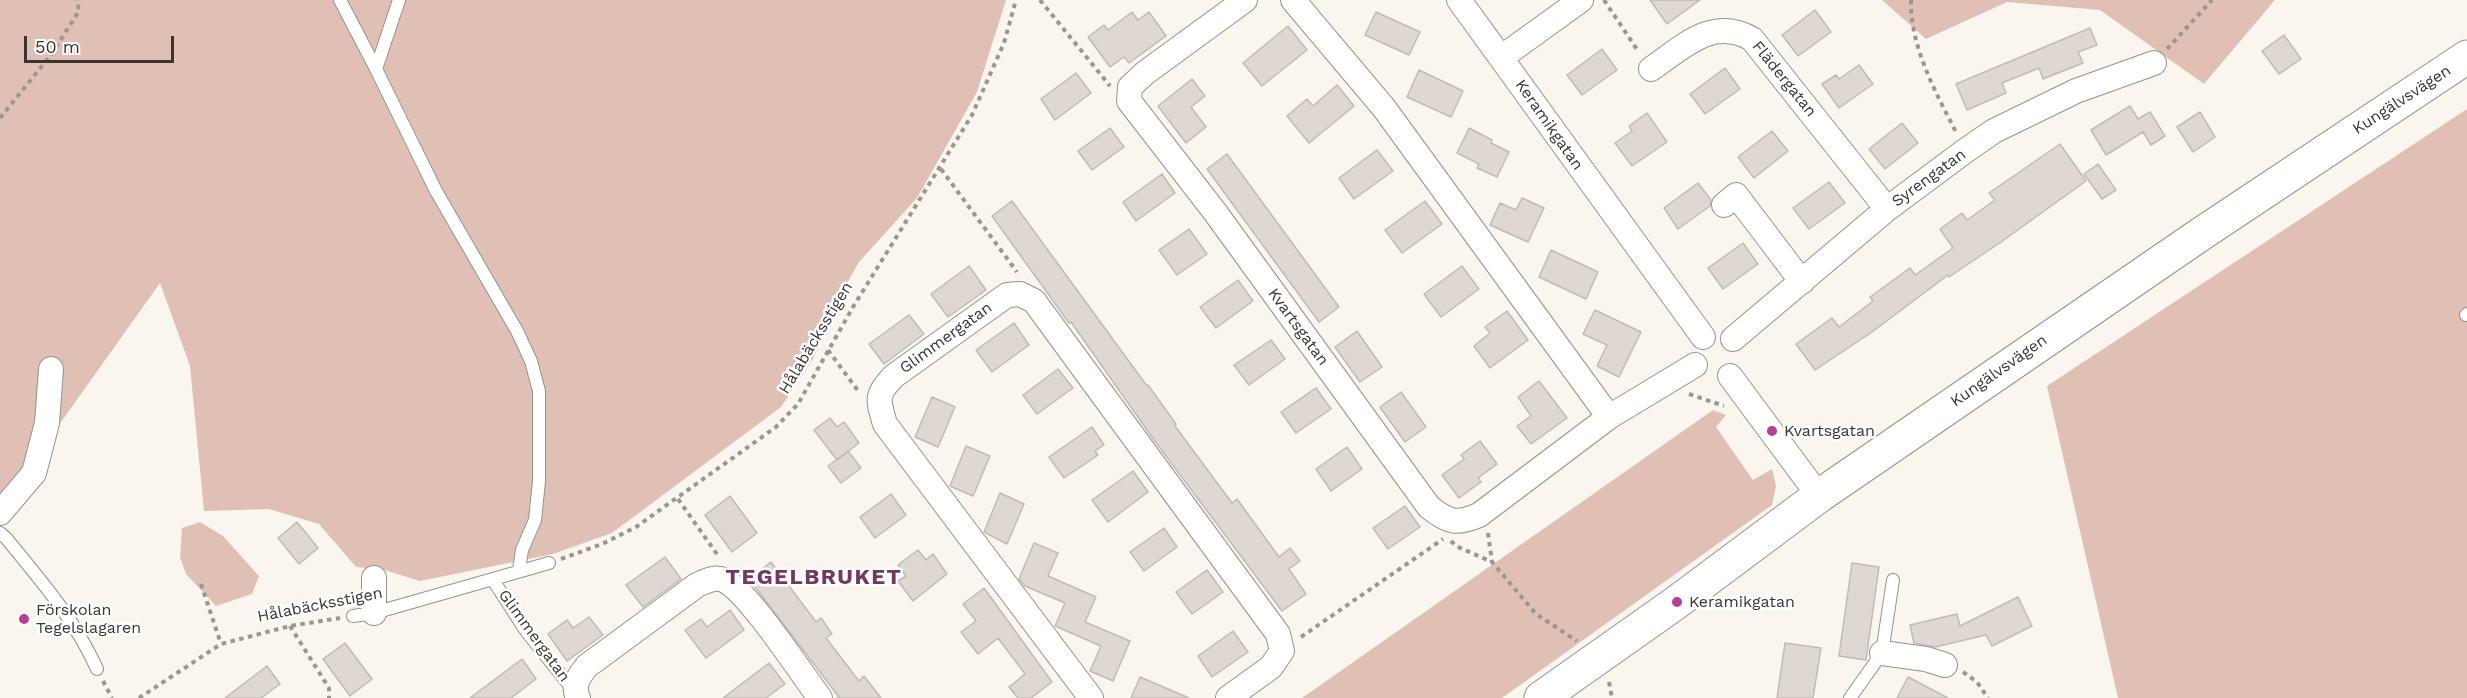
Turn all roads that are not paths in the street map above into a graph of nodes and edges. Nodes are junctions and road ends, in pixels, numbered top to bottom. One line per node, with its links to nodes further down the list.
1 (340, 0): 10 (lane)
2 (399, 0): 10 (lane)
3 (1245, 0): 20 (street, Kvartsgatan)
4 (1293, 0): 20 (street)
5 (1459, 0): 7 (street, Keramikgatan)
6 (1581, 0): 7 (street)
7 (1502, 57): 15 (street, Keramikgatan)
8 (2467, 57): 21 (main road, Kungälvsvägen)
9 (2154, 63): 13 (street, Syrengatan)
10 (376, 69): 25 (lane)
11 (1651, 69): 13 (street, Flädergatan)
12 (1724, 205): 14 (street)
13 (1887, 209): 14 (street, Syrengatan)
14 (1802, 282): 16 (street, Syrengatan)
15 (1703, 337): 16 (street); 17 (street)
16 (1733, 339): 19 (street)
17 (1695, 365): 19 (street); 20 (street, Kvartsgatan)
18 (51, 369): 22 (street)
19 (1730, 376): 21 (street)
20 (1609, 417)
21 (1819, 496): 33 (main road, Kungälvsvägen)
22 (0, 513)
23 (0, 533): 32 (lane)
24 (549, 563): 25 (lane, Hålabäcksstigen)
25 (519, 570): 27 (lane, Hålabäcksstigen)
26 (374, 578): 29 (street)
27 (493, 580): 29 (lane, Hålabäcksstigen); 34 (lane, Glimmergatan)
28 (1893, 580): 30 (lane)
29 (363, 614)
30 (1882, 652): 31 (street); 38 (lane)
31 (1946, 665)
32 (98, 669)
33 (1560, 692)
34 (576, 695): 35 (street, Glimmergatan)
35 (820, 698)
36 (1091, 698): 37 (street, Glimmergatan)
37 (1228, 698)
38 (1850, 698)

